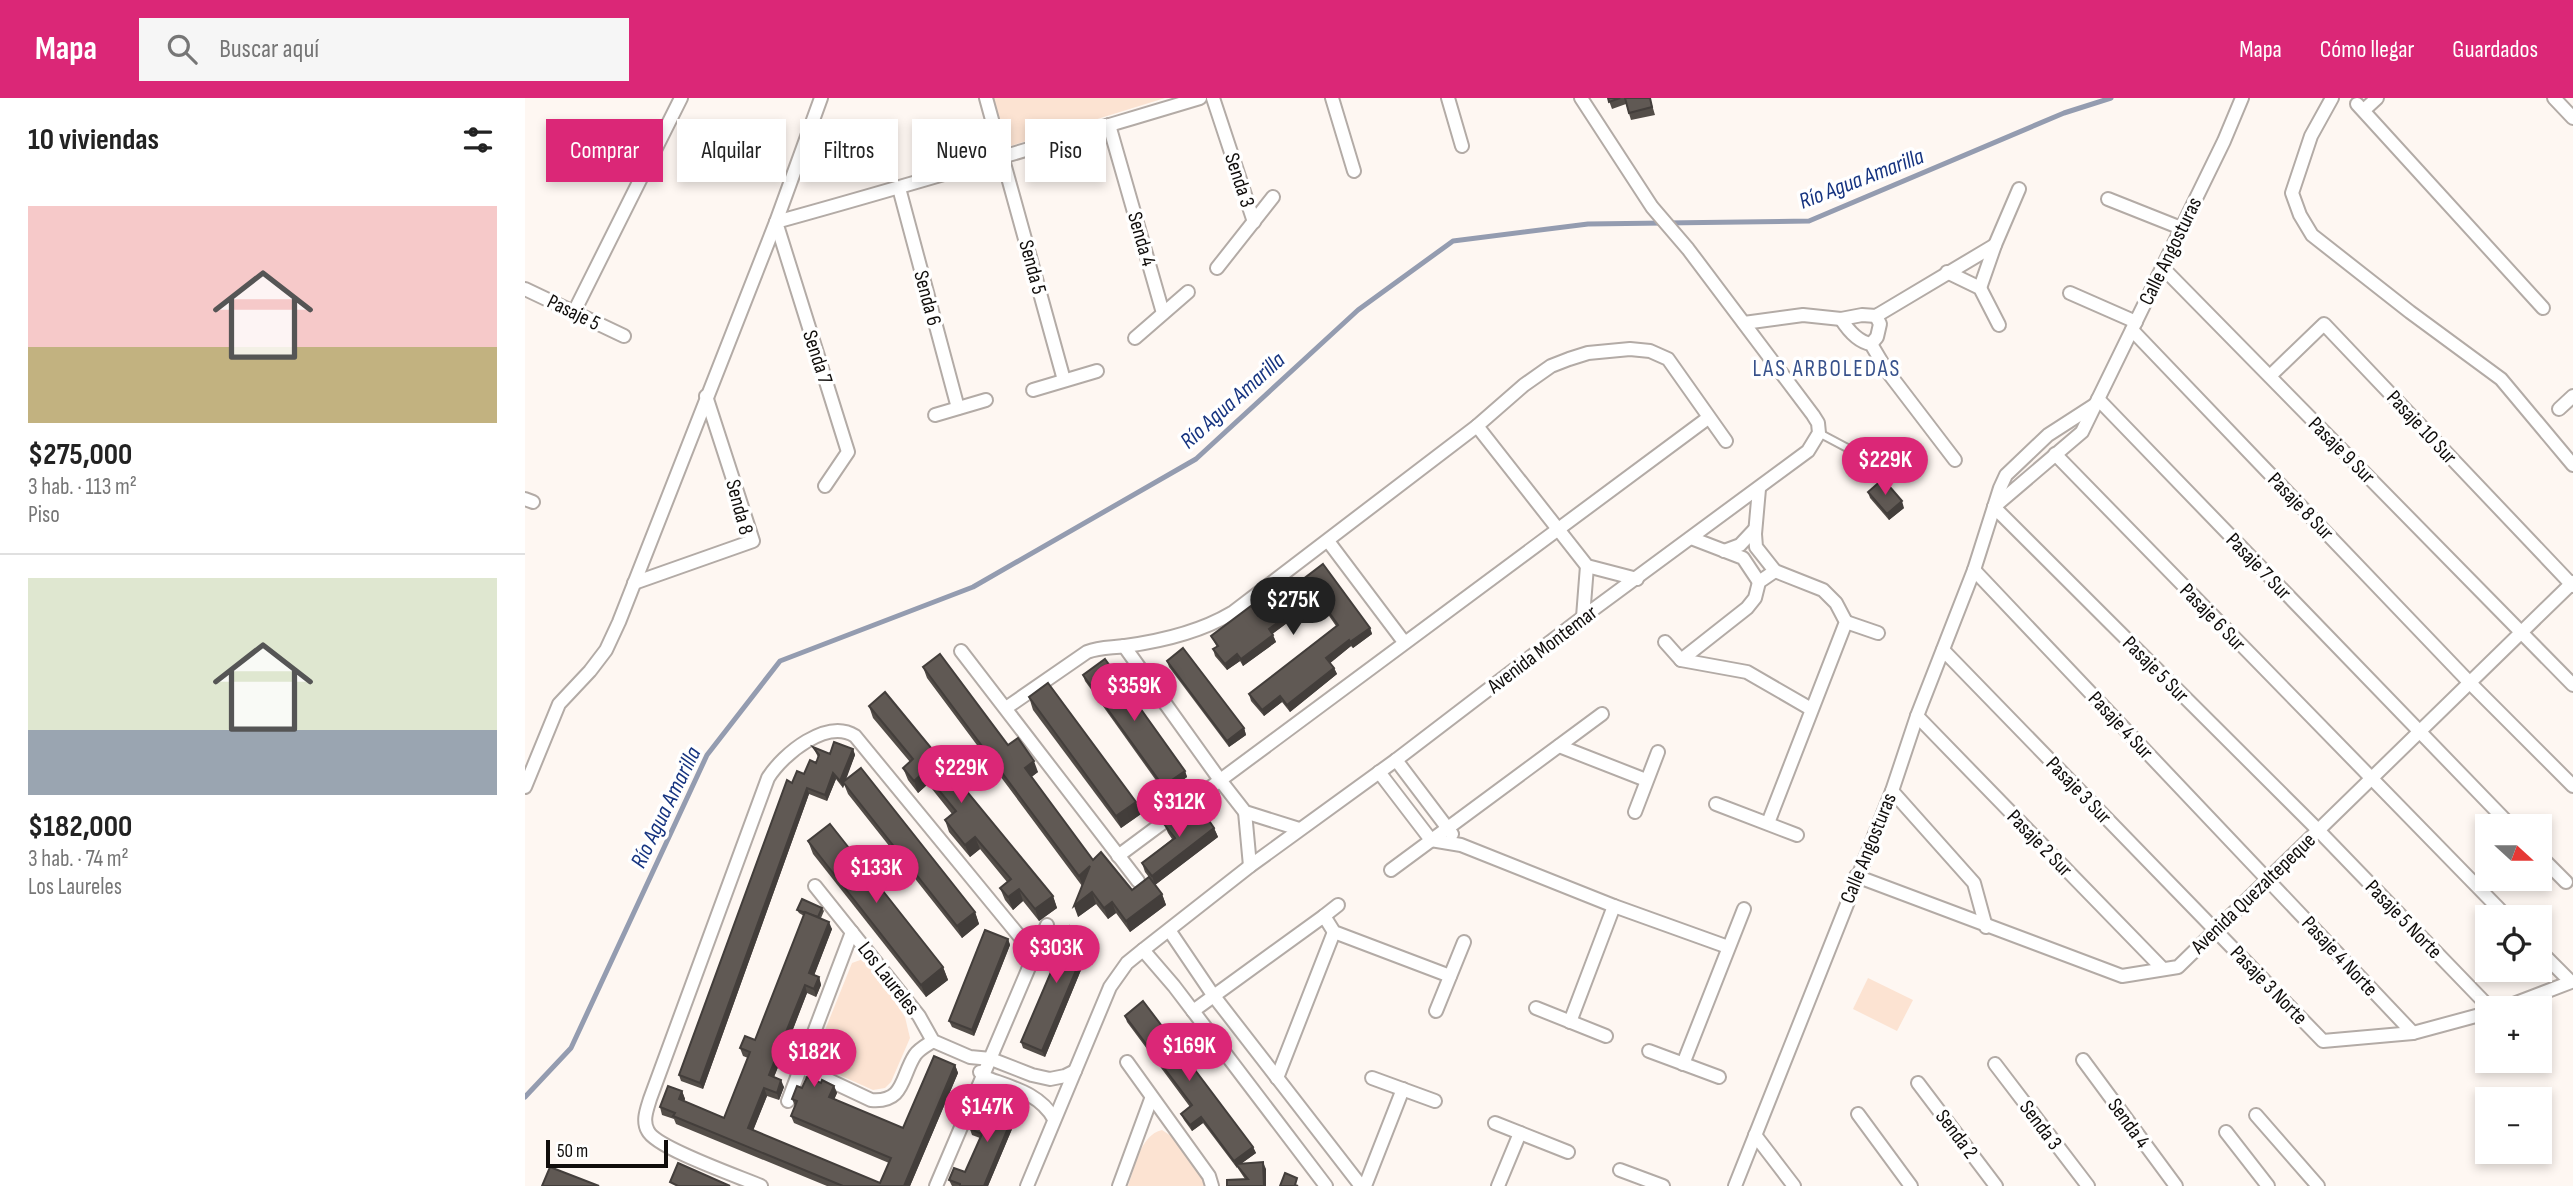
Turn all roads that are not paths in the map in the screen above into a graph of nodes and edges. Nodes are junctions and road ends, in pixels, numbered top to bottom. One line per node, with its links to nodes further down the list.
1 (681, 98): 37 (street)
2 (821, 98): 25 (street)
3 (986, 98): 14 (street, Senda 5)
4 (1200, 98): 15 (street)
5 (1213, 98): 26 (street, Senda 3)
6 (1332, 98): 18 (street)
7 (1448, 98): 16 (street)
8 (1581, 98): 41 (street)
9 (2242, 98): 27 (street, Calle Angosturas)
10 (2332, 98): 64 (street)
11 (2377, 98): 36 (street)
12 (2554, 98): 13 (street)
13 (2573, 118)
14 (992, 119)
15 (1108, 125): 17 (street); 38 (street, Senda 4)
16 (1462, 146)
17 (1011, 152)
18 (1354, 171)
19 (918, 182): 21 (street)
20 (1009, 182): 49 (street, Senda 5)
21 (899, 188): 25 (street); 55 (street, Senda 6)
22 (2019, 189): 28 (street)
23 (1273, 197): 26 (street, Senda 3)
24 (2108, 199): 27 (street)
25 (776, 222): 51 (street); 66 (street, Senda 7)
26 (1254, 222): 30 (street, Senda 3)
27 (2181, 228): 29 (street, Calle Angosturas)
28 (1995, 245): 31 (street); 32 (street)
29 (2162, 267): 43 (street, Calle Angosturas); 48 (street, Pasaje 9 Sur)
30 (1217, 268)
31 (1947, 272): 32 (street); 39 (street)
32 (1980, 288): 42 (street)
33 (525, 289): 37 (street, Pasaje 5)
34 (1188, 292): 38 (street)
35 (2070, 293): 43 (street)
36 (2543, 308)
37 (574, 312): 44 (street, Pasaje 5)
38 (1163, 313): 45 (street)
39 (1876, 316): 40 (street); 46 (street)
40 (1841, 319): 41 (street); 46 (street)
41 (1744, 323): 60 (street)
42 (1999, 325)
43 (2134, 326): 54 (street, Calle Angosturas); 91 (street, Pasaje 8 Sur)
44 (624, 336)
45 (1135, 338)
46 (1871, 344): 63 (street)
47 (1097, 372): 49 (street)
48 (2270, 376): 80 (street, Pasaje 10 Sur); 83 (street, Pasaje 9 Sur)
49 (1064, 380): 50 (street)
50 (1033, 390)
51 (706, 396): 79 (street); 79 (street, Senda 8)
52 (2573, 396): 56 (street)
53 (986, 400): 55 (street)
54 (2097, 402): 62 (street, Calle Angosturas); 68 (street, Calle Angosturas); 97 (street, Pasaje 7 Sur)
55 (958, 408): 57 (street)
56 (2559, 409)
57 (935, 415)
58 (1708, 418): 59 (street); 61 (street); 69 (street)
59 (1477, 426): 69 (street); 72 (street)
60 (1819, 433): 65 (lane); 67 (street, Avenida Montemar)
61 (1726, 442)
62 (2055, 454): 68 (street, Calle Angosturas); 104 (street, Pasaje 6 Sur)
63 (1955, 460)
64 (2573, 465)
65 (1872, 477)
66 (825, 486)
67 (1759, 489): 70 (street); 71 (street, Avenida Montemar)
68 (1994, 507): 75 (street, Calle Angosturas); 115 (street, Pasaje 5 Sur)
69 (1556, 529): 74 (street); 85 (street)
70 (1755, 529): 73 (street); 76 (street)
71 (1691, 538): 73 (street); 77 (street, Avenida Montemar)
72 (1328, 541): 85 (street); 87 (street)
73 (1724, 551): 78 (street)
74 (1587, 566): 77 (street); 81 (street)
75 (1974, 570): 88 (street, Calle Angosturas); 124 (street, Pasaje 4 Sur)
76 (1775, 572): 78 (street); 82 (street)
77 (1637, 579): 81 (street, Avenida Montemar)
78 (1759, 582): 90 (street)
79 (634, 583): 106 (street)
80 (2572, 584): 83 (street, Avenida Quezaltepeque)
81 (1583, 617): 100 (street, Avenida Montemar)
82 (1846, 622): 84 (street); 94 (street)
83 (2522, 632): 91 (street, Avenida Quezaltepeque); 92 (street, Pasaje 9 Sur)
84 (1878, 633)
85 (1404, 642): 102 (street)
86 (1665, 642): 90 (street)
87 (1124, 646): 93 (street); 102 (street)
88 (1943, 650): 96 (street, Calle Angosturas); 136 (street, Pasaje 3 Sur)
89 (961, 651): 93 (street)
90 (1681, 660): 94 (street)
91 (2470, 683): 97 (street, Avenida Quezaltepeque); 105 (street, Pasaje 8 Sur)
92 (2573, 685)
93 (1006, 708): 119 (street)
94 (1811, 709): 112 (street)
95 (1602, 714): 98 (street)
96 (1917, 716): 107 (street, Calle Angosturas); 144 (street, Pasaje 2 Sur)
97 (2419, 732): 104 (street, Avenida Quezaltepeque); 111 (street, Pasaje 7 Sur)
98 (1559, 746): 103 (street); 113 (street)
99 (1658, 752): 103 (street)
100 (1396, 760): 101 (street, Avenida Montemar); 113 (street)
101 (1379, 772): 114 (street, Avenida Montemar); 117 (street)
102 (1220, 780): 109 (street); 119 (street)
103 (1646, 780): 110 (street)
104 (2370, 780): 115 (street, Avenida Quezaltepeque); 129 (street, Pasaje 6 Sur)
105 (2573, 786)
106 (525, 787)
107 (1892, 791): 123 (street, Calle Angosturas); 134 (street)
108 (1716, 804): 112 (street)
109 (1245, 812): 114 (street); 120 (street)
110 (1635, 812)
111 (2499, 814)
112 (1768, 823): 116 (street)
113 (1448, 828): 117 (street); 118 (street)
114 (1299, 829): 120 (street, Avenida Montemar)
115 (2318, 831): 124 (street, Avenida Quezaltepeque); 148 (street, Pasaje 5 Norte)
116 (1797, 835)
117 (1431, 840): 118 (street); 122 (street)
118 (1461, 845): 130 (street)
119 (1118, 856): 125 (street)
120 (1249, 866): 135 (street, Avenida Montemar)
121 (2552, 868): 126 (street)
122 (1391, 870)
123 (1856, 876): 134 (street, Avenida Quezaltepeque); 182 (street, Calle Angosturas)
124 (2267, 880): 136 (street, Avenida Quezaltepeque); 155 (street, Pasaje 4 Norte)
125 (1138, 881)
126 (2566, 882)
127 (815, 886): 137 (street, Los Laureles)
128 (1338, 905): 132 (street)
129 (2495, 905)
130 (1613, 906): 140 (street); 154 (street)
131 (1744, 909): 140 (street)
132 (1324, 916): 138 (street); 147 (street)
133 (1047, 925): 142 (street)
134 (1986, 927): 144 (street, Avenida Quezaltepeque)
135 (1169, 930): 141 (street, Avenida Montemar); 147 (street)
136 (2216, 930): 144 (street, Avenida Quezaltepeque); 155 (street, Pasaje 3 Norte)
137 (852, 932): 157 (street, Los Laureles); 165 (street)
138 (1334, 932): 145 (street); 169 (street)
139 (1464, 942): 145 (street)
140 (1728, 947): 163 (street)
141 (1143, 950): 151 (street); 166 (street, Avenida Montemar)
142 (1034, 954): 160 (street); 186 (street)
143 (2552, 963): 146 (street)
144 (2163, 970)
145 (1450, 976): 152 (street)
146 (2571, 982): 149 (street)
147 (1213, 995): 151 (street); 169 (street)
148 (2478, 996)
149 (2534, 996)
150 (1536, 1008): 154 (street)
151 (1193, 1011): 191 (street)
152 (1436, 1011)
153 (2475, 1016): 155 (street)
154 (1570, 1022): 156 (street)
155 (2413, 1033)
156 (1606, 1036)
157 (933, 1041): 159 (street); 165 (street)
158 (1649, 1051): 163 (street)
159 (970, 1057): 160 (street); 167 (street)
160 (991, 1059): 166 (street); 167 (street)
161 (2083, 1060): 200 (street, Senda 4)
162 (1127, 1062): 173 (street)
163 (1683, 1063): 168 (street)
164 (1995, 1064): 199 (street, Senda 3)
165 (801, 1067): 174 (street)
166 (1075, 1070): 178 (street, Avenida Montemar)
167 (984, 1077): 178 (street); 187 (street)
168 (1719, 1077)
169 (1277, 1078): 192 (street)
170 (1372, 1078): 172 (street)
171 (1919, 1083): 198 (street, Senda 2)
172 (1403, 1089): 175 (street); 192 (street)
173 (1151, 1099): 189 (street); 190 (street)
174 (788, 1101)
175 (1435, 1101)
176 (1858, 1114): 197 (street)
177 (2256, 1115): 202 (street)
178 (1054, 1119): 188 (street, Avenida Montemar)
179 (1495, 1123): 181 (street)
180 (2226, 1132): 201 (street)
181 (1520, 1133): 183 (street); 193 (street)
182 (1755, 1135): 195 (street, Calle Angosturas); 196 (street)
183 (1568, 1152)
184 (1620, 1170): 185 (street)
185 (1635, 1182): 194 (street)
186 (761, 1186)
187 (936, 1186)
188 (1027, 1186)
189 (1119, 1186)
190 (1212, 1186)
191 (1326, 1186)
192 (1363, 1186)
193 (1498, 1186)
194 (1663, 1186)
195 (1735, 1186)
196 (1794, 1186)
197 (1911, 1186)
198 (1996, 1186)
199 (2088, 1186)
200 (2176, 1186)
201 (2268, 1186)
202 (2318, 1186)

